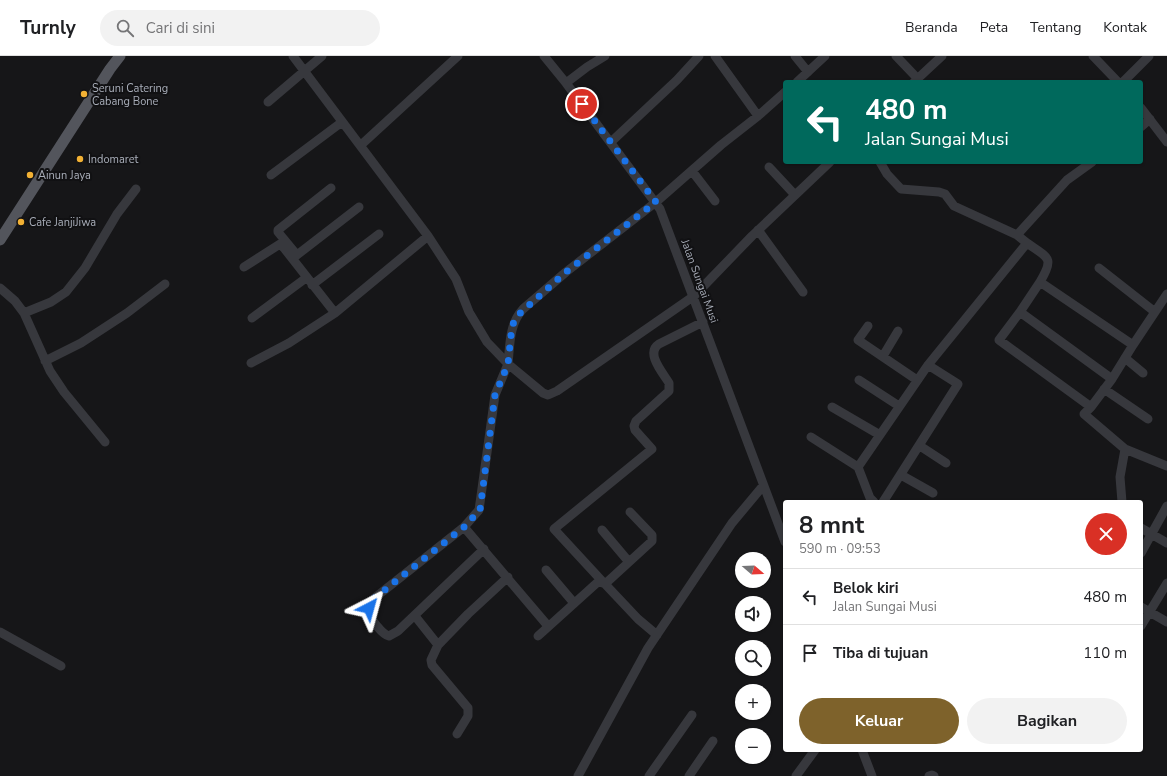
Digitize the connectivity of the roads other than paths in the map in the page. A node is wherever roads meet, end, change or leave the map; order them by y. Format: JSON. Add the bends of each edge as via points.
{"nodes":[{"id":1,"x":120,"y":56,"type":"edge"},
{"id":2,"x":293,"y":56,"type":"edge"},
{"id":3,"x":322,"y":56,"type":"edge"},
{"id":4,"x":458,"y":56,"type":"edge"},
{"id":5,"x":544,"y":56,"type":"edge"},
{"id":6,"x":605,"y":56,"type":"edge"},
{"id":7,"x":699,"y":56,"type":"edge"},
{"id":8,"x":715,"y":56,"type":"edge"},
{"id":9,"x":795,"y":56,"type":"edge"},
{"id":10,"x":825,"y":56,"type":"edge"},
{"id":11,"x":896,"y":56,"type":"edge"},
{"id":12,"x":942,"y":56,"type":"edge"},
{"id":13,"x":1093,"y":56,"type":"edge"},
{"id":14,"x":1149,"y":56,"type":"edge"},
{"id":15,"x":304,"y":71,"type":"junction"},
{"id":16,"x":808,"y":72,"type":"junction"},
{"id":17,"x":799,"y":80,"type":"edge"},
{"id":18,"x":916,"y":80,"type":"edge"},
{"id":19,"x":1116,"y":80,"type":"edge"},
{"id":20,"x":1125,"y":80,"type":"edge"},
{"id":21,"x":566,"y":83,"type":"junction"},
{"id":22,"x":783,"y":94,"type":"edge"},
{"id":23,"x":268,"y":102,"type":"dead end"},
{"id":24,"x":1143,"y":110,"type":"edge"},
{"id":25,"x":758,"y":116,"type":"junction"},
{"id":26,"x":1150,"y":119,"type":"junction"},
{"id":27,"x":342,"y":122,"type":"junction"},
{"id":28,"x":1143,"y":125,"type":"edge"},
{"id":29,"x":611,"y":142,"type":"junction"},
{"id":30,"x":1167,"y":142,"type":"edge"},
{"id":31,"x":360,"y":145,"type":"junction"},
{"id":32,"x":828,"y":164,"type":"edge"},
{"id":33,"x":881,"y":164,"type":"edge"},
{"id":34,"x":1089,"y":164,"type":"edge"},
{"id":35,"x":769,"y":167,"type":"dead end"},
{"id":36,"x":692,"y":171,"type":"junction"},
{"id":37,"x":271,"y":175,"type":"dead end"},
{"id":38,"x":331,"y":188,"type":"dead end"},
{"id":39,"x":136,"y":189,"type":"dead end"},
{"id":40,"x":795,"y":195,"type":"junction"},
{"id":41,"x":715,"y":201,"type":"dead end"},
{"id":42,"x":656,"y":202,"type":"junction"},
{"id":43,"x":359,"y":207,"type":"dead end"},
{"id":44,"x":758,"y":230,"type":"junction"},
{"id":45,"x":379,"y":234,"type":"dead end"},
{"id":46,"x":1017,"y":235,"type":"junction"},
{"id":47,"x":428,"y":236,"type":"junction"},
{"id":48,"x":0,"y":240,"type":"edge"},
{"id":49,"x":1027,"y":243,"type":"junction"},
{"id":50,"x":294,"y":256,"type":"junction"},
{"id":51,"x":244,"y":267,"type":"dead end"},
{"id":52,"x":1098,"y":268,"type":"dead end"},
{"id":53,"x":309,"y":281,"type":"junction"},
{"id":54,"x":1040,"y":282,"type":"junction"},
{"id":55,"x":165,"y":284,"type":"dead end"},
{"id":56,"x":0,"y":288,"type":"edge"},
{"id":57,"x":803,"y":292,"type":"dead end"},
{"id":58,"x":1167,"y":294,"type":"edge"},
{"id":59,"x":694,"y":296,"type":"junction"},
{"id":60,"x":1020,"y":312,"type":"junction"},
{"id":61,"x":1155,"y":312,"type":"junction"},
{"id":62,"x":24,"y":313,"type":"junction"},
{"id":63,"x":335,"y":313,"type":"junction"},
{"id":64,"x":252,"y":318,"type":"dead end"},
{"id":65,"x":703,"y":322,"type":"junction"},
{"id":66,"x":868,"y":326,"type":"dead end"},
{"id":67,"x":898,"y":331,"type":"dead end"},
{"id":68,"x":1133,"y":345,"type":"junction"},
{"id":69,"x":883,"y":356,"type":"junction"},
{"id":70,"x":1125,"y":358,"type":"junction"},
{"id":71,"x":45,"y":361,"type":"junction"},
{"id":72,"x":250,"y":363,"type":"dead end"},
{"id":73,"x":508,"y":364,"type":"junction"},
{"id":74,"x":928,"y":365,"type":"junction"},
{"id":75,"x":1143,"y":373,"type":"dead end"},
{"id":76,"x":1112,"y":379,"type":"junction"},
{"id":77,"x":860,"y":380,"type":"dead end"},
{"id":78,"x":917,"y":380,"type":"junction"},
{"id":79,"x":1104,"y":389,"type":"junction"},
{"id":80,"x":899,"y":406,"type":"junction"},
{"id":81,"x":832,"y":407,"type":"dead end"},
{"id":82,"x":1091,"y":407,"type":"junction"},
{"id":83,"x":1148,"y":419,"type":"dead end"},
{"id":84,"x":880,"y":435,"type":"junction"},
{"id":85,"x":811,"y":437,"type":"dead end"},
{"id":86,"x":106,"y":442,"type":"dead end"},
{"id":87,"x":920,"y":446,"type":"junction"},
{"id":88,"x":1125,"y":449,"type":"junction"},
{"id":89,"x":946,"y":463,"type":"dead end"},
{"id":90,"x":858,"y":466,"type":"junction"},
{"id":91,"x":1167,"y":466,"type":"edge"},
{"id":92,"x":901,"y":475,"type":"junction"},
{"id":93,"x":763,"y":486,"type":"junction"},
{"id":94,"x":933,"y":493,"type":"dead end"},
{"id":95,"x":872,"y":500,"type":"edge"},
{"id":96,"x":884,"y":500,"type":"edge"},
{"id":97,"x":1122,"y":500,"type":"edge"},
{"id":98,"x":1167,"y":506,"type":"edge"},
{"id":99,"x":630,"y":512,"type":"dead end"},
{"id":100,"x":464,"y":527,"type":"junction"},
{"id":101,"x":1143,"y":529,"type":"edge"},
{"id":102,"x":602,"y":530,"type":"dead end"},
{"id":103,"x":1152,"y":534,"type":"junction"},
{"id":104,"x":783,"y":537,"type":"edge"},
{"id":105,"x":1167,"y":543,"type":"edge"},
{"id":106,"x":484,"y":549,"type":"junction"},
{"id":107,"x":1143,"y":550,"type":"edge"},
{"id":108,"x":630,"y":562,"type":"junction"},
{"id":109,"x":546,"y":570,"type":"dead end"},
{"id":110,"x":508,"y":577,"type":"junction"},
{"id":111,"x":604,"y":583,"type":"junction"},
{"id":112,"x":1167,"y":583,"type":"edge"},
{"id":113,"x":574,"y":603,"type":"junction"},
{"id":114,"x":1143,"y":608,"type":"edge"},
{"id":115,"x":1150,"y":612,"type":"junction"},
{"id":116,"x":415,"y":616,"type":"junction"},
{"id":117,"x":1167,"y":622,"type":"edge"},
{"id":118,"x":1143,"y":623,"type":"edge"},
{"id":119,"x":548,"y":626,"type":"junction"},
{"id":120,"x":0,"y":632,"type":"edge"},
{"id":121,"x":658,"y":635,"type":"junction"},
{"id":122,"x":538,"y":636,"type":"dead end"},
{"id":123,"x":438,"y":646,"type":"junction"},
{"id":124,"x":61,"y":666,"type":"dead end"},
{"id":125,"x":692,"y":715,"type":"dead end"},
{"id":126,"x":457,"y":734,"type":"dead end"},
{"id":127,"x":713,"y":741,"type":"dead end"},
{"id":128,"x":814,"y":752,"type":"edge"},
{"id":129,"x":863,"y":752,"type":"edge"},
{"id":130,"x":578,"y":776,"type":"edge"},
{"id":131,"x":649,"y":776,"type":"edge"},
{"id":132,"x":690,"y":776,"type":"edge"},
{"id":133,"x":796,"y":776,"type":"edge"},
{"id":134,"x":872,"y":776,"type":"edge"},
{"id":135,"x":929,"y":776,"type":"edge"},
{"id":136,"x":934,"y":776,"type":"edge"}],
"edges":[{"from":1,"to":48,"type":"main road"},
{"from":2,"to":15,"type":"street"},
{"from":3,"to":15,"type":"street"},
{"from":4,"to":31,"type":"street"},
{"from":5,"to":21,"type":"street","name":"Jalan Sungai Musi"},
{"from":6,"to":21,"type":"street","via":[[587,66]]},
{"from":7,"to":29,"type":"street"},
{"from":8,"to":25,"type":"street"},
{"from":9,"to":16,"type":"street"},
{"from":10,"to":16,"type":"street"},
{"from":11,"to":18,"type":"street"},
{"from":12,"to":18,"type":"street"},
{"from":13,"to":19,"type":"street"},
{"from":14,"to":20,"type":"street"},
{"from":15,"to":23,"type":"street"},
{"from":15,"to":27,"type":"street"},
{"from":16,"to":17,"type":"street"},
{"from":21,"to":29,"type":"street","name":"Jalan Sungai Musi"},
{"from":22,"to":25,"type":"street"},
{"from":24,"to":26,"type":"street"},
{"from":25,"to":36,"type":"street"},
{"from":26,"to":28,"type":"street"},
{"from":26,"to":30,"type":"street"},
{"from":27,"to":31,"type":"street"},
{"from":27,"to":37,"type":"street"},
{"from":29,"to":42,"type":"street","name":"Jalan Sungai Musi"},
{"from":31,"to":47,"type":"street"},
{"from":32,"to":40,"type":"street"},
{"from":33,"to":46,"type":"street","via":[[901,189],[945,194],[954,206]]},
{"from":34,"to":46,"type":"street","via":[[1066,180]]},
{"from":35,"to":40,"type":"street"},
{"from":36,"to":41,"type":"street"},
{"from":36,"to":42,"type":"street"},
{"from":38,"to":50,"type":"street","via":[[278,230]]},
{"from":39,"to":62,"type":"street","via":[[117,214],[85,268],[66,292],[51,302]]},
{"from":40,"to":44,"type":"street"},
{"from":42,"to":59,"type":"street","name":"Jalan Sungai Musi"},
{"from":42,"to":73,"type":"street","via":[[566,272],[517,316],[512,326]]},
{"from":43,"to":50,"type":"street"},
{"from":44,"to":57,"type":"street"},
{"from":44,"to":59,"type":"street"},
{"from":45,"to":53,"type":"street"},
{"from":46,"to":49,"type":"street"},
{"from":47,"to":63,"type":"street"},
{"from":47,"to":73,"type":"street","via":[[456,279],[469,312],[486,342]]},
{"from":49,"to":54,"type":"street","via":[[1046,256],[1049,262]]},
{"from":49,"to":74,"type":"street"},
{"from":50,"to":51,"type":"street","via":[[278,244]]},
{"from":50,"to":53,"type":"street"},
{"from":52,"to":61,"type":"street"},
{"from":53,"to":63,"type":"street"},
{"from":53,"to":64,"type":"street"},
{"from":54,"to":60,"type":"street"},
{"from":54,"to":68,"type":"street"},
{"from":55,"to":71,"type":"street","via":[[81,343]]},
{"from":56,"to":62,"type":"street"},
{"from":58,"to":61,"type":"street"},
{"from":59,"to":65,"type":"street","name":"Jalan Sungai Musi"},
{"from":59,"to":73,"type":"street","via":[[552,394],[548,395],[539,390]]},
{"from":60,"to":76,"type":"street"},
{"from":60,"to":82,"type":"street","via":[[999,340]]},
{"from":61,"to":68,"type":"street"},
{"from":62,"to":71,"type":"street"},
{"from":63,"to":72,"type":"street","via":[[289,343]]},
{"from":65,"to":93,"type":"street","name":"Jalan Sungai Musi"},
{"from":65,"to":111,"type":"street","via":[[659,344],[653,351],[653,356],[670,383],[670,388],[634,426],[652,449],[554,529]]},
{"from":66,"to":69,"type":"street","via":[[858,340]]},
{"from":67,"to":69,"type":"street"},
{"from":68,"to":70,"type":"street"},
{"from":69,"to":78,"type":"street"},
{"from":70,"to":75,"type":"street"},
{"from":70,"to":76,"type":"street"},
{"from":71,"to":86,"type":"street","via":[[64,392]]},
{"from":73,"to":100,"type":"street","via":[[495,395],[480,510]]},
{"from":74,"to":78,"type":"street"},
{"from":74,"to":87,"type":"street","via":[[958,384]]},
{"from":76,"to":79,"type":"street"},
{"from":77,"to":80,"type":"street"},
{"from":78,"to":80,"type":"street"},
{"from":79,"to":82,"type":"street"},
{"from":79,"to":83,"type":"street"},
{"from":80,"to":84,"type":"street"},
{"from":81,"to":84,"type":"street"},
{"from":82,"to":88,"type":"street","via":[[1084,414]]},
{"from":84,"to":90,"type":"street"},
{"from":85,"to":90,"type":"street"},
{"from":87,"to":89,"type":"street"},
{"from":87,"to":92,"type":"street"},
{"from":88,"to":91,"type":"street"},
{"from":88,"to":97,"type":"street","via":[[1120,477]]},
{"from":90,"to":95,"type":"street"},
{"from":92,"to":94,"type":"street"},
{"from":92,"to":96,"type":"street"},
{"from":93,"to":104,"type":"street","name":"Jalan Sungai Musi"},
{"from":93,"to":121,"type":"street","via":[[732,523]]},
{"from":98,"to":103,"type":"street"},
{"from":99,"to":108,"type":"street","via":[[653,538],[652,542]]},
{"from":100,"to":106,"type":"street"},
{"from":100,"to":116,"type":"street","via":[[380,593],[372,600],[369,608],[370,617],[386,636],[392,635]]},
{"from":101,"to":103,"type":"street"},
{"from":102,"to":108,"type":"street"},
{"from":103,"to":105,"type":"street"},
{"from":103,"to":107,"type":"street"},
{"from":106,"to":110,"type":"street"},
{"from":106,"to":116,"type":"street"},
{"from":108,"to":111,"type":"street"},
{"from":109,"to":113,"type":"street"},
{"from":110,"to":119,"type":"street"},
{"from":110,"to":123,"type":"street"},
{"from":111,"to":113,"type":"street","via":[[597,581]]},
{"from":111,"to":121,"type":"street"},
{"from":112,"to":115,"type":"street"},
{"from":113,"to":119,"type":"street"},
{"from":114,"to":115,"type":"street"},
{"from":115,"to":117,"type":"street"},
{"from":115,"to":118,"type":"street"},
{"from":116,"to":123,"type":"street"},
{"from":119,"to":122,"type":"street"},
{"from":120,"to":124,"type":"street"},
{"from":121,"to":130,"type":"street","via":[[648,648]]},
{"from":123,"to":126,"type":"street","via":[[431,660],[432,665],[468,708],[468,716]]},
{"from":125,"to":131,"type":"street"},
{"from":127,"to":132,"type":"street"},
{"from":128,"to":133,"type":"street"},
{"from":129,"to":134,"type":"street"},
{"from":135,"to":136,"type":"street"}]}
